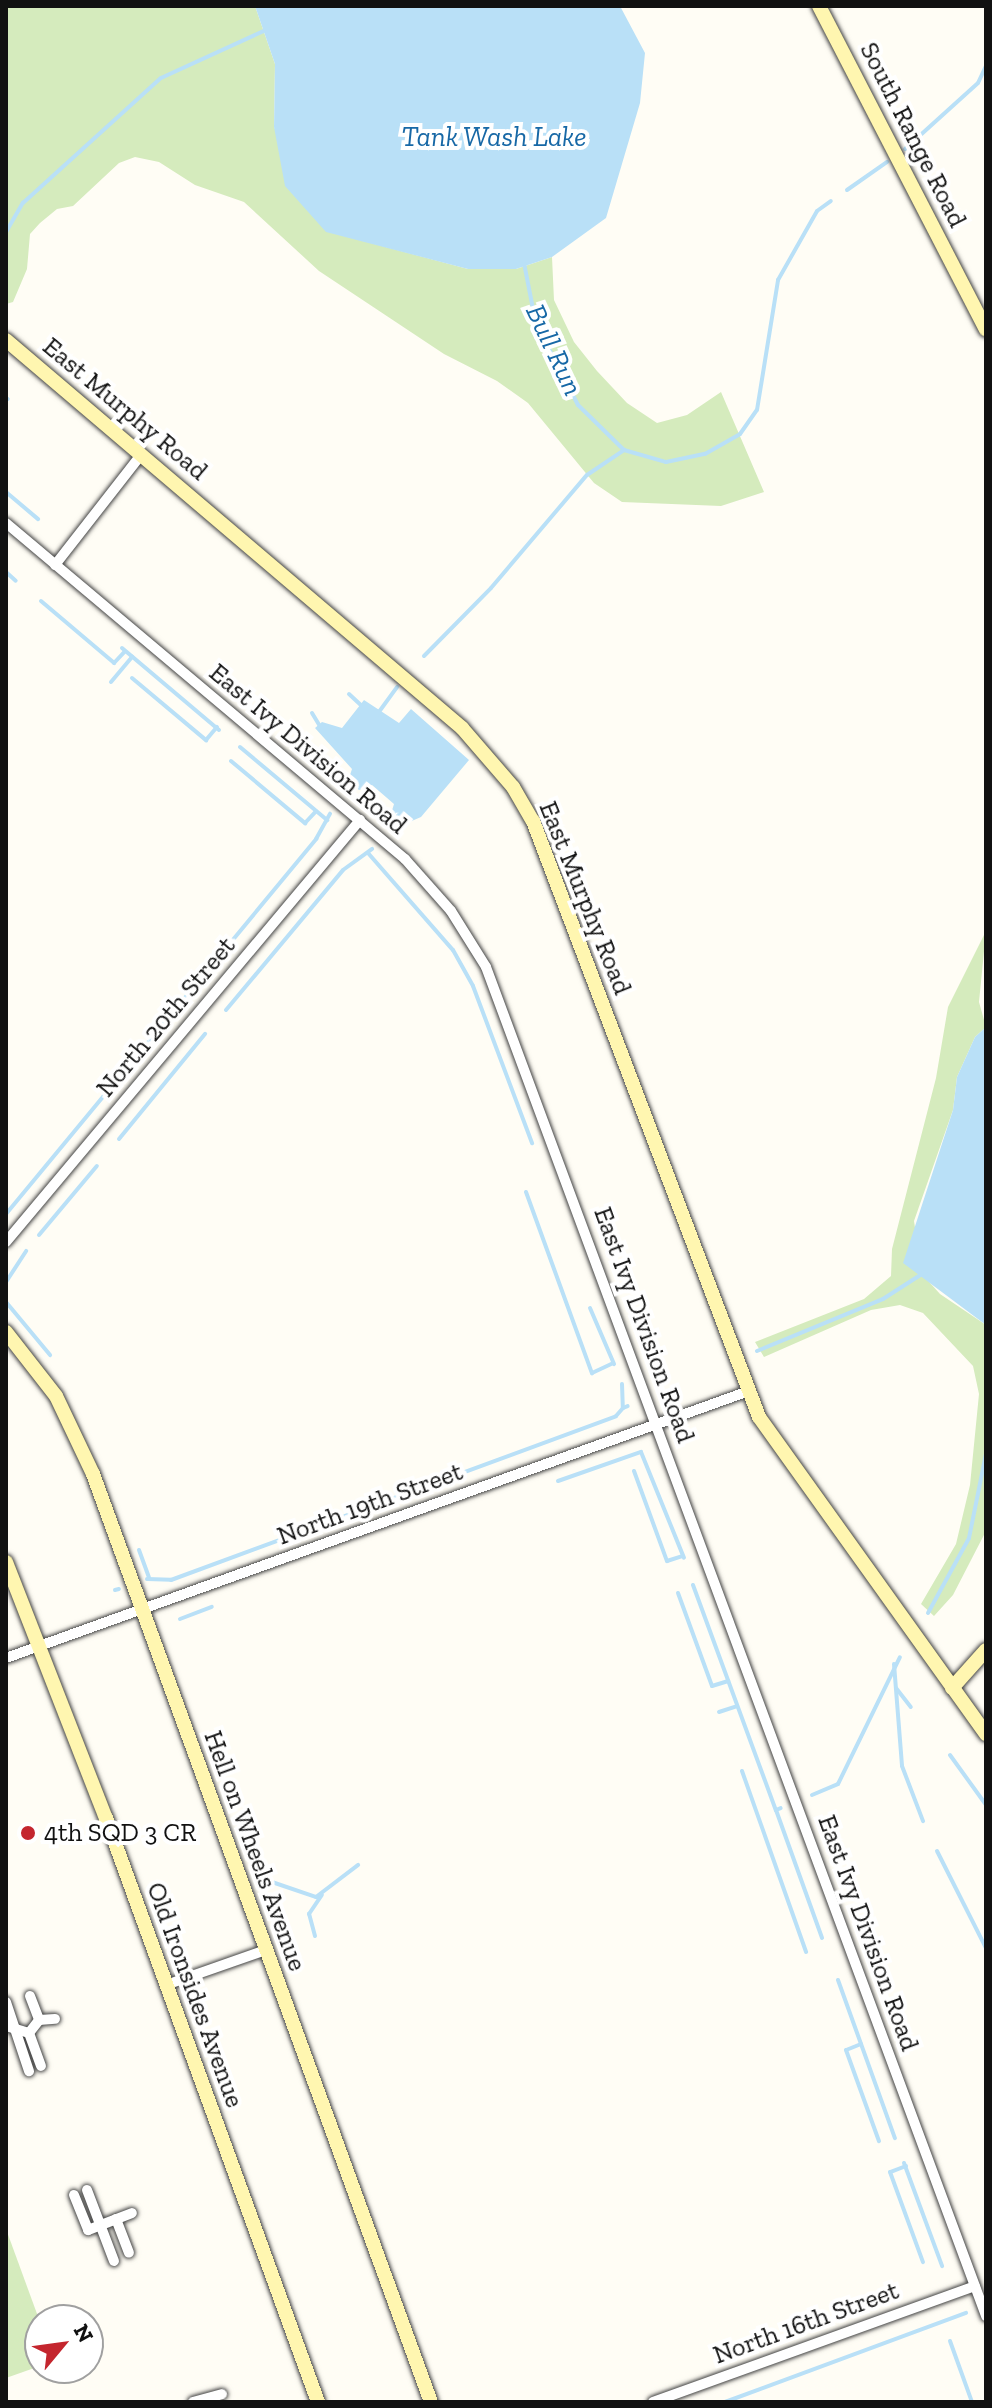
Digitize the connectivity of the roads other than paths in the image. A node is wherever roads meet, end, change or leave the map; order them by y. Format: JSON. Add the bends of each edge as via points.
{"nodes":[{"id":1,"x":819,"y":6,"type":"edge"},
{"id":2,"x":986,"y":329,"type":"edge"},
{"id":3,"x":6,"y":340,"type":"edge"},
{"id":4,"x":141,"y":455,"type":"junction"},
{"id":5,"x":6,"y":523,"type":"edge"},
{"id":6,"x":55,"y":565,"type":"junction"},
{"id":7,"x":360,"y":820,"type":"junction"},
{"id":8,"x":6,"y":1242,"type":"edge"},
{"id":9,"x":6,"y":1332,"type":"edge"},
{"id":10,"x":749,"y":1391,"type":"junction"},
{"id":11,"x":657,"y":1424,"type":"junction"},
{"id":12,"x":6,"y":1562,"type":"edge"},
{"id":13,"x":141,"y":1610,"type":"junction"},
{"id":14,"x":41,"y":1645,"type":"junction"},
{"id":15,"x":986,"y":1650,"type":"edge"},
{"id":16,"x":6,"y":1658,"type":"edge"},
{"id":17,"x":952,"y":1688,"type":"junction"},
{"id":18,"x":986,"y":1734,"type":"edge"},
{"id":19,"x":266,"y":1950,"type":"junction"},
{"id":20,"x":166,"y":1985,"type":"junction"},
{"id":21,"x":30,"y":1996,"type":"dead end"},
{"id":22,"x":6,"y":2002,"type":"edge"},
{"id":23,"x":55,"y":2019,"type":"dead end"},
{"id":24,"x":39,"y":2020,"type":"junction"},
{"id":25,"x":11,"y":2028,"type":"edge"},
{"id":26,"x":29,"y":2033,"type":"junction"},
{"id":27,"x":41,"y":2066,"type":"dead end"},
{"id":28,"x":29,"y":2071,"type":"dead end"},
{"id":29,"x":87,"y":2190,"type":"dead end"},
{"id":30,"x":74,"y":2195,"type":"dead end"},
{"id":31,"x":132,"y":2213,"type":"dead end"},
{"id":32,"x":116,"y":2219,"type":"junction"},
{"id":33,"x":100,"y":2225,"type":"junction"},
{"id":34,"x":129,"y":2253,"type":"dead end"},
{"id":35,"x":114,"y":2261,"type":"dead end"},
{"id":36,"x":975,"y":2286,"type":"junction"},
{"id":37,"x":986,"y":2316,"type":"edge"},
{"id":38,"x":222,"y":2394,"type":"dead end"},
{"id":39,"x":193,"y":2402,"type":"edge"},
{"id":40,"x":318,"y":2402,"type":"edge"},
{"id":41,"x":431,"y":2402,"type":"edge"},
{"id":42,"x":653,"y":2402,"type":"edge"}],
"edges":[{"from":1,"to":2,"type":"street","name":"South Range Road"},
{"from":3,"to":4,"type":"street","name":"East Murphy Road"},
{"from":4,"to":6,"type":"street"},
{"from":4,"to":10,"type":"street","name":"East Murphy Road","via":[[462,728],[513,787],[533,821]]},
{"from":5,"to":6,"type":"street","name":"East Ivy Division Road"},
{"from":6,"to":7,"type":"street","name":"East Ivy Division Road"},
{"from":7,"to":8,"type":"street","name":"North 20th Street"},
{"from":7,"to":11,"type":"street","name":"East Ivy Division Road","via":[[428,883],[486,967]]},
{"from":9,"to":13,"type":"street","name":"Hell on Wheels Avenue","via":[[68,1419]]},
{"from":10,"to":11,"type":"street","name":"North 19th Street"},
{"from":10,"to":17,"type":"street","name":"East Murphy Road","via":[[770,1435]]},
{"from":11,"to":13,"type":"street","name":"North 19th Street"},
{"from":11,"to":36,"type":"street","name":"East Ivy Division Road"},
{"from":12,"to":14,"type":"street","name":"Old Ironsides Avenue"},
{"from":13,"to":14,"type":"street","name":"North 19th Street"},
{"from":13,"to":19,"type":"street","name":"Hell on Wheels Avenue"},
{"from":14,"to":16,"type":"street","name":"North 19th Street"},
{"from":14,"to":20,"type":"street","name":"Old Ironsides Avenue"},
{"from":15,"to":17,"type":"street"},
{"from":17,"to":18,"type":"street","name":"East Murphy Road"},
{"from":19,"to":20,"type":"street"},
{"from":19,"to":41,"type":"street","name":"Hell on Wheels Avenue"},
{"from":20,"to":40,"type":"street","name":"Old Ironsides Avenue"},
{"from":21,"to":24,"type":"street"},
{"from":22,"to":25,"type":"street"},
{"from":23,"to":24,"type":"street"},
{"from":24,"to":26,"type":"street"},
{"from":25,"to":26,"type":"street"},
{"from":25,"to":28,"type":"street"},
{"from":26,"to":27,"type":"street"},
{"from":29,"to":33,"type":"street"},
{"from":30,"to":33,"type":"street","via":[[88,2230]]},
{"from":31,"to":32,"type":"street"},
{"from":32,"to":33,"type":"street"},
{"from":32,"to":34,"type":"street"},
{"from":33,"to":35,"type":"street"},
{"from":36,"to":37,"type":"street","name":"East Ivy Division Road"},
{"from":36,"to":42,"type":"street","name":"North 16th Street"},
{"from":38,"to":39,"type":"street"}]}
